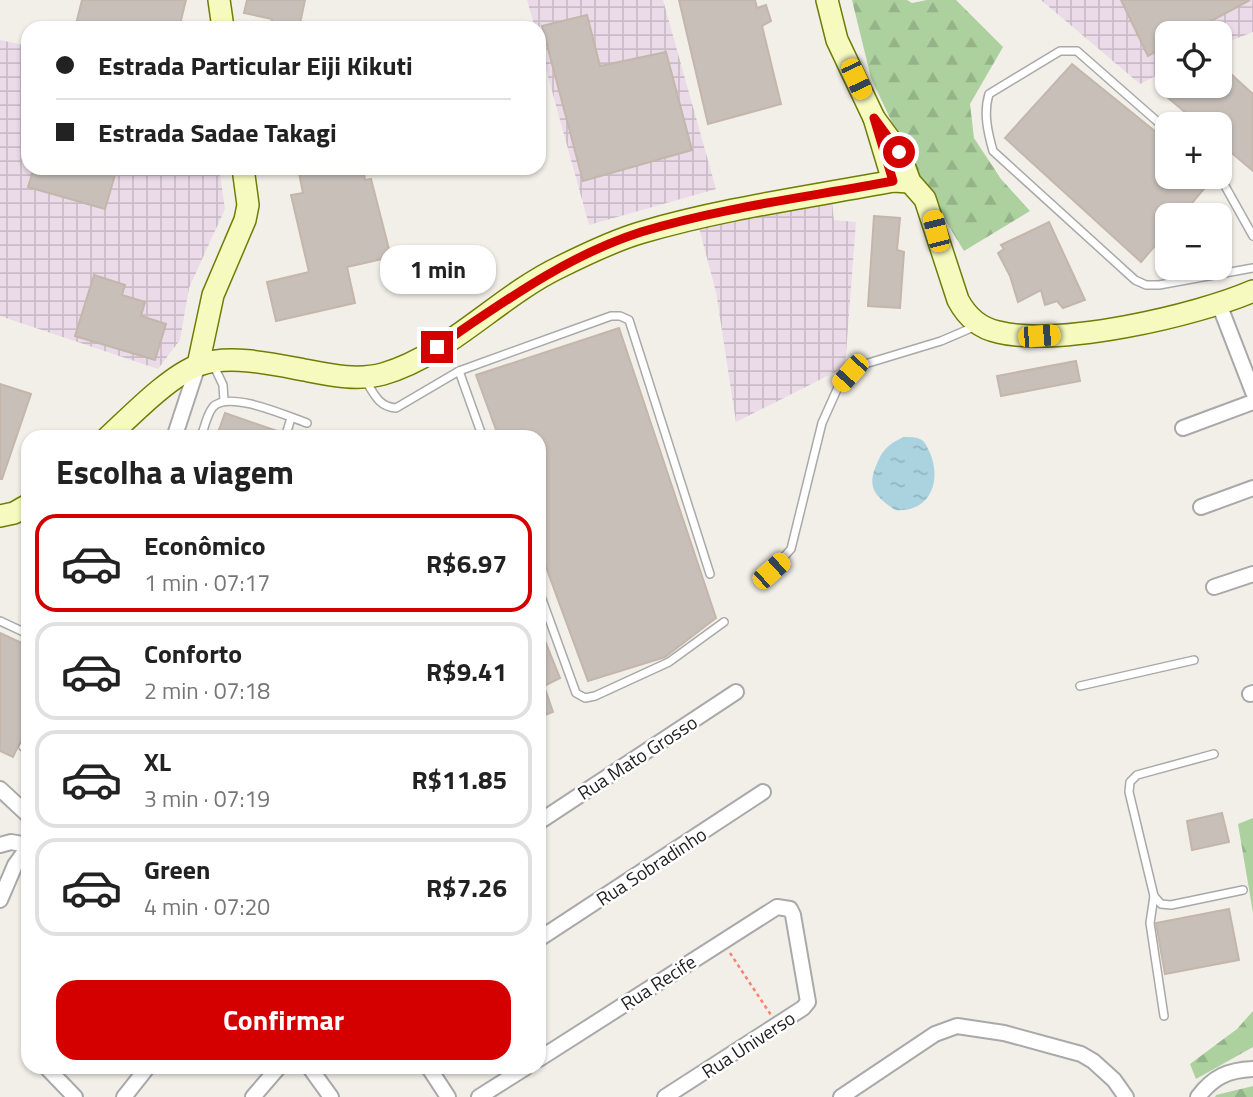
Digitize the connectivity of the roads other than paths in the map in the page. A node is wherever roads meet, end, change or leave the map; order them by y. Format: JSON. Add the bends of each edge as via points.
{"nodes":[{"id":1,"x":219,"y":0,"type":"edge"},
{"id":2,"x":827,"y":0,"type":"edge"},
{"id":3,"x":222,"y":21,"type":"edge"},
{"id":4,"x":1155,"y":119,"type":"edge"},
{"id":5,"x":244,"y":175,"type":"edge"},
{"id":6,"x":902,"y":182,"type":"junction"},
{"id":7,"x":1227,"y":189,"type":"edge"},
{"id":8,"x":1253,"y":236,"type":"edge"},
{"id":9,"x":1253,"y":268,"type":"edge"},
{"id":10,"x":1253,"y":291,"type":"edge"},
{"id":11,"x":1219,"y":304,"type":"junction"},
{"id":12,"x":979,"y":325,"type":"junction"},
{"id":13,"x":206,"y":364,"type":"junction"},
{"id":14,"x":459,"y":371,"type":"junction"},
{"id":15,"x":364,"y":377,"type":"junction"},
{"id":16,"x":1253,"y":392,"type":"edge"},
{"id":17,"x":224,"y":400,"type":"junction"},
{"id":18,"x":1253,"y":402,"type":"edge"},
{"id":19,"x":291,"y":418,"type":"junction"},
{"id":20,"x":307,"y":423,"type":"dead end"},
{"id":21,"x":1183,"y":428,"type":"dead end"},
{"id":22,"x":119,"y":430,"type":"edge"},
{"id":23,"x":177,"y":430,"type":"edge"},
{"id":24,"x":204,"y":430,"type":"edge"},
{"id":25,"x":287,"y":430,"type":"edge"},
{"id":26,"x":481,"y":430,"type":"edge"},
{"id":27,"x":1253,"y":488,"type":"edge"},
{"id":28,"x":1201,"y":507,"type":"dead end"},
{"id":29,"x":21,"y":509,"type":"edge"},
{"id":30,"x":0,"y":516,"type":"edge"},
{"id":31,"x":771,"y":571,"type":"dead end"},
{"id":32,"x":710,"y":574,"type":"dead end"},
{"id":33,"x":1253,"y":574,"type":"edge"},
{"id":34,"x":1214,"y":587,"type":"dead end"},
{"id":35,"x":546,"y":610,"type":"edge"},
{"id":36,"x":0,"y":621,"type":"edge"},
{"id":37,"x":724,"y":622,"type":"dead end"},
{"id":38,"x":21,"y":631,"type":"edge"},
{"id":39,"x":1194,"y":660,"type":"dead end"},
{"id":40,"x":1080,"y":686,"type":"dead end"},
{"id":41,"x":736,"y":692,"type":"dead end"},
{"id":42,"x":1214,"y":754,"type":"dead end"},
{"id":43,"x":0,"y":789,"type":"edge"},
{"id":44,"x":764,"y":792,"type":"dead end"},
{"id":45,"x":21,"y":808,"type":"edge"},
{"id":46,"x":546,"y":817,"type":"edge"},
{"id":47,"x":21,"y":844,"type":"edge"},
{"id":48,"x":0,"y":845,"type":"edge"},
{"id":49,"x":21,"y":856,"type":"edge"},
{"id":50,"x":1243,"y":890,"type":"dead end"},
{"id":51,"x":1154,"y":896,"type":"junction"},
{"id":52,"x":0,"y":900,"type":"edge"},
{"id":53,"x":777,"y":907,"type":"joint"},
{"id":54,"x":546,"y":934,"type":"edge"},
{"id":55,"x":1164,"y":1016,"type":"dead end"},
{"id":56,"x":546,"y":1054,"type":"edge"},
{"id":57,"x":1253,"y":1069,"type":"edge"},
{"id":58,"x":53,"y":1074,"type":"edge"},
{"id":59,"x":142,"y":1074,"type":"edge"},
{"id":60,"x":273,"y":1074,"type":"edge"},
{"id":61,"x":314,"y":1074,"type":"edge"},
{"id":62,"x":433,"y":1074,"type":"edge"},
{"id":63,"x":516,"y":1074,"type":"edge"},
{"id":64,"x":75,"y":1097,"type":"edge"},
{"id":65,"x":124,"y":1097,"type":"edge"},
{"id":66,"x":253,"y":1097,"type":"edge"},
{"id":67,"x":331,"y":1097,"type":"edge"},
{"id":68,"x":448,"y":1097,"type":"edge"},
{"id":69,"x":480,"y":1097,"type":"edge"},
{"id":70,"x":665,"y":1097,"type":"edge"},
{"id":71,"x":841,"y":1097,"type":"edge"},
{"id":72,"x":1126,"y":1097,"type":"edge"},
{"id":73,"x":1198,"y":1097,"type":"edge"}],
"edges":[{"from":1,"to":3,"type":"street"},
{"from":2,"to":6,"type":"street","via":[[838,40]]},
{"from":4,"to":9,"type":"lane","via":[[1077,51],[1060,51],[989,94],[986,104],[993,151],[1135,280],[1159,285]]},
{"from":5,"to":13,"type":"street","via":[[245,220],[213,295]]},
{"from":6,"to":12,"type":"street","via":[[920,191],[958,300]]},
{"from":6,"to":15,"type":"street","via":[[751,206],[641,232],[556,268],[405,365]]},
{"from":7,"to":8,"type":"lane"},
{"from":10,"to":11,"type":"street"},
{"from":11,"to":12,"type":"street","via":[[1080,332],[1015,335]]},
{"from":11,"to":16,"type":"street"},
{"from":12,"to":31,"type":"lane","via":[[865,364],[839,385],[822,423],[791,548]]},
{"from":13,"to":15,"type":"street","via":[[248,361]]},
{"from":13,"to":17,"type":"lane","via":[[223,385]]},
{"from":13,"to":22,"type":"street","via":[[152,397]]},
{"from":13,"to":23,"type":"street"},
{"from":14,"to":15,"type":"lane","via":[[396,408],[381,404]]},
{"from":14,"to":26,"type":"lane"},
{"from":14,"to":32,"type":"lane","via":[[611,316],[629,320]]},
{"from":17,"to":19,"type":"lane"},
{"from":17,"to":24,"type":"lane","via":[[213,407]]},
{"from":18,"to":21,"type":"street"},
{"from":19,"to":20,"type":"lane"},
{"from":19,"to":25,"type":"lane"},
{"from":27,"to":28,"type":"street"},
{"from":29,"to":30,"type":"street"},
{"from":33,"to":34,"type":"street"},
{"from":35,"to":37,"type":"lane","via":[[576,692],[585,698],[669,662]]},
{"from":36,"to":38,"type":"lane"},
{"from":39,"to":40,"type":"lane"},
{"from":41,"to":46,"type":"street","name":"Rua Mato Grosso"},
{"from":42,"to":51,"type":"lane","via":[[1138,775],[1130,782]]},
{"from":43,"to":45,"type":"street"},
{"from":44,"to":54,"type":"street","name":"Rua Sobradinho"},
{"from":47,"to":48,"type":"street"},
{"from":49,"to":52,"type":"street"},
{"from":50,"to":51,"type":"lane","via":[[1171,905],[1161,904]]},
{"from":51,"to":55,"type":"lane","via":[[1150,923]]},
{"from":53,"to":56,"type":"street","name":"Rua Recife"},
{"from":53,"to":70,"type":"street","name":"Rua Universo","via":[[790,909],[793,915],[808,1002]]},
{"from":57,"to":73,"type":"street","via":[[1226,1072]]},
{"from":58,"to":64,"type":"street"},
{"from":59,"to":65,"type":"street"},
{"from":60,"to":66,"type":"street"},
{"from":61,"to":67,"type":"street"},
{"from":62,"to":68,"type":"street"},
{"from":63,"to":69,"type":"street"},
{"from":71,"to":72,"type":"street","via":[[935,1034],[957,1026],[1014,1035],[1081,1054],[1100,1067]]}]}
